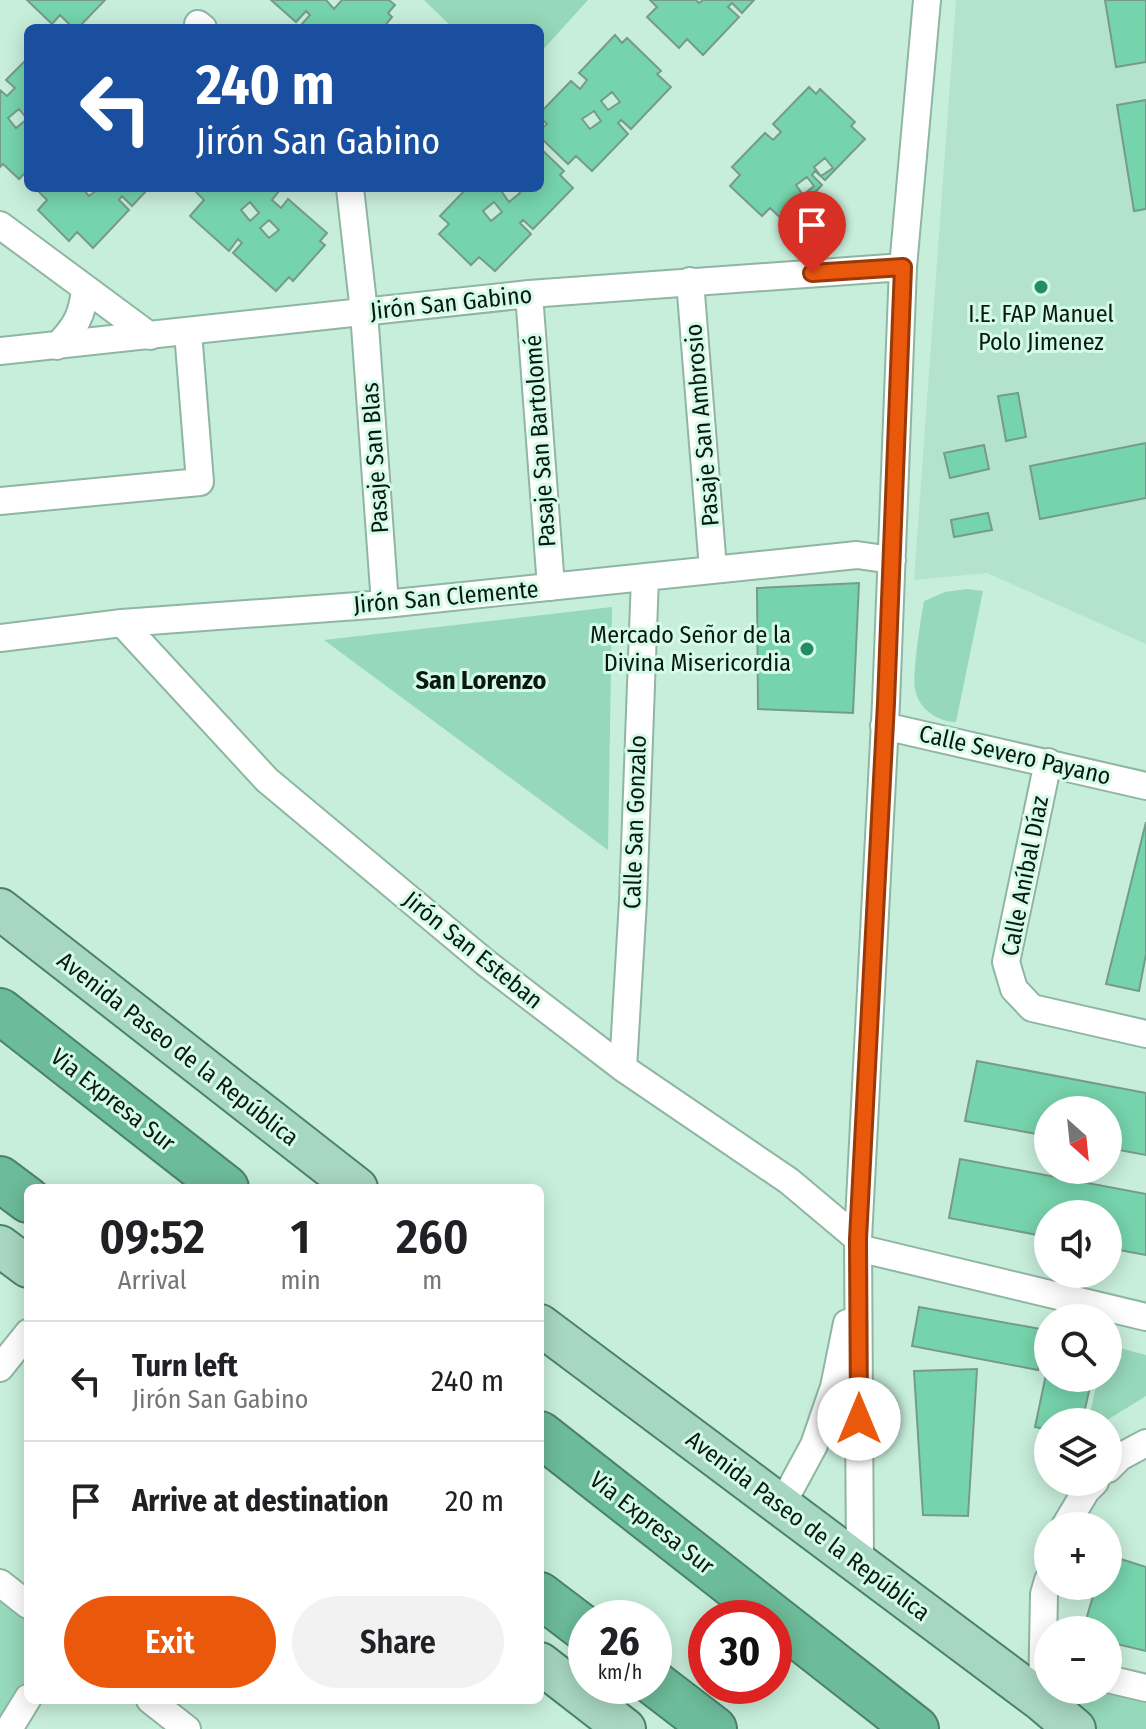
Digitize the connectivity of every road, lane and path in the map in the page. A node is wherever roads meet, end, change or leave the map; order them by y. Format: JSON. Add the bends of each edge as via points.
{"nodes":[{"id":1,"x":927,"y":0,"type":"edge"},
{"id":2,"x":350,"y":192,"type":"edge"},
{"id":3,"x":0,"y":225,"type":"edge"},
{"id":4,"x":903,"y":267,"type":"junction"},
{"id":5,"x":690,"y":281,"type":"junction"},
{"id":6,"x":85,"y":288,"type":"junction"},
{"id":7,"x":529,"y":294,"type":"junction"},
{"id":8,"x":364,"y":312,"type":"junction"},
{"id":9,"x":188,"y":332,"type":"junction"},
{"id":10,"x":150,"y":336,"type":"junction"},
{"id":11,"x":57,"y":346,"type":"junction"},
{"id":12,"x":0,"y":351,"type":"edge"},
{"id":13,"x":0,"y":501,"type":"edge"},
{"id":14,"x":892,"y":560,"type":"junction"},
{"id":15,"x":713,"y":569,"type":"junction"},
{"id":16,"x":645,"y":577,"type":"junction"},
{"id":17,"x":551,"y":587,"type":"junction"},
{"id":18,"x":385,"y":604,"type":"junction"},
{"id":19,"x":122,"y":623,"type":"junction"},
{"id":20,"x":0,"y":638,"type":"edge"},
{"id":21,"x":884,"y":726,"type":"junction"},
{"id":22,"x":1048,"y":762,"type":"junction"},
{"id":23,"x":1146,"y":786,"type":"edge"},
{"id":24,"x":3,"y":908,"type":"edge"},
{"id":25,"x":0,"y":1011,"type":"edge"},
{"id":26,"x":1146,"y":1034,"type":"edge"},
{"id":27,"x":623,"y":1068,"type":"junction"},
{"id":28,"x":0,"y":1179,"type":"edge"},
{"id":29,"x":221,"y":1184,"type":"edge"},
{"id":30,"x":352,"y":1184,"type":"edge"},
{"id":31,"x":24,"y":1197,"type":"edge"},
{"id":32,"x":0,"y":1246,"type":"edge"},
{"id":33,"x":858,"y":1253,"type":"junction"},
{"id":34,"x":24,"y":1264,"type":"edge"},
{"id":35,"x":1146,"y":1317,"type":"edge"},
{"id":36,"x":544,"y":1328,"type":"edge"},
{"id":37,"x":24,"y":1338,"type":"edge"},
{"id":38,"x":0,"y":1368,"type":"edge"},
{"id":39,"x":544,"y":1437,"type":"edge"},
{"id":40,"x":1146,"y":1443,"type":"edge"},
{"id":41,"x":1122,"y":1456,"type":"edge"},
{"id":42,"x":781,"y":1506,"type":"junction"},
{"id":43,"x":860,"y":1565,"type":"junction"},
{"id":44,"x":0,"y":1583,"type":"edge"},
{"id":45,"x":544,"y":1598,"type":"edge"},
{"id":46,"x":24,"y":1602,"type":"edge"},
{"id":47,"x":568,"y":1616,"type":"edge"},
{"id":48,"x":544,"y":1666,"type":"edge"},
{"id":49,"x":1034,"y":1672,"type":"edge"},
{"id":50,"x":1122,"y":1682,"type":"edge"},
{"id":51,"x":1146,"y":1688,"type":"edge"},
{"id":52,"x":672,"y":1697,"type":"edge"},
{"id":53,"x":24,"y":1704,"type":"edge"},
{"id":54,"x":155,"y":1704,"type":"edge"},
{"id":55,"x":1060,"y":1704,"type":"edge"},
{"id":56,"x":9,"y":1729,"type":"edge"},
{"id":57,"x":187,"y":1729,"type":"edge"},
{"id":58,"x":625,"y":1729,"type":"edge"},
{"id":59,"x":714,"y":1729,"type":"edge"},
{"id":60,"x":916,"y":1729,"type":"edge"},
{"id":61,"x":1075,"y":1729,"type":"edge"}],
"edges":[{"from":1,"to":4,"type":"street"},
{"from":2,"to":8,"type":"street","name":"Pasaje San Blas"},
{"from":3,"to":6,"type":"street"},
{"from":4,"to":5,"type":"street","name":"Jirón San Gabino"},
{"from":4,"to":14,"type":"street"},
{"from":5,"to":7,"type":"street","name":"Jirón San Gabino"},
{"from":5,"to":15,"type":"street","name":"Pasaje San Ambrosio"},
{"from":6,"to":10,"type":"street"},
{"from":6,"to":11,"type":"street","via":[[74,330]]},
{"from":7,"to":8,"type":"street","name":"Jirón San Gabino"},
{"from":7,"to":17,"type":"street","name":"Pasaje San Bartolomé"},
{"from":8,"to":9,"type":"street","name":"Jirón San Gabino"},
{"from":8,"to":18,"type":"street","name":"Pasaje San Blas"},
{"from":9,"to":10,"type":"street","name":"Jirón San Gabino"},
{"from":9,"to":13,"type":"street","via":[[200,482]]},
{"from":10,"to":11,"type":"street","name":"Jirón San Gabino"},
{"from":11,"to":12,"type":"street","name":"Jirón San Gabino"},
{"from":14,"to":15,"type":"street","name":"Jirón San Clemente","via":[[857,555]]},
{"from":14,"to":21,"type":"street"},
{"from":15,"to":16,"type":"street","name":"Jirón San Clemente"},
{"from":16,"to":17,"type":"street","name":"Jirón San Clemente"},
{"from":16,"to":27,"type":"street","name":"Calle San Gonzalo"},
{"from":17,"to":18,"type":"street","name":"Jirón San Clemente"},
{"from":18,"to":19,"type":"street","name":"Jirón San Clemente"},
{"from":19,"to":20,"type":"street","name":"Jirón San Clemente"},
{"from":19,"to":27,"type":"street","name":"Jirón San Esteban","via":[[267,780],[486,963]]},
{"from":21,"to":22,"type":"street","name":"Calle Severo Payano"},
{"from":21,"to":33,"type":"street"},
{"from":22,"to":23,"type":"street","name":"Calle Severo Payano"},
{"from":22,"to":26,"type":"street","name":"Calle Aníbal Díaz","via":[[1006,962],[1014,989],[1032,1008]]},
{"from":24,"to":30,"type":"main road","name":"Avenida Paseo de la República"},
{"from":25,"to":29,"type":"highway","name":"Via Expresa Sur"},
{"from":27,"to":33,"type":"street","name":"Jirón San Esteban","via":[[789,1181]]},
{"from":28,"to":31,"type":"highway"},
{"from":32,"to":34,"type":"main road"},
{"from":33,"to":35,"type":"street","name":"Jirón San Esteban"},
{"from":33,"to":42,"type":"street","via":[[834,1387],[814,1445]]},
{"from":33,"to":43,"type":"street"},
{"from":36,"to":42,"type":"main road","name":"Avenida Paseo de la República"},
{"from":37,"to":38,"type":"street"},
{"from":39,"to":60,"type":"highway","name":"Via Expresa Sur"},
{"from":40,"to":41,"type":"street"},
{"from":42,"to":43,"type":"main road","name":"Avenida Paseo de la República"},
{"from":43,"to":49,"type":"main road","name":"Avenida Paseo de la República","via":[[975,1651]]},
{"from":44,"to":46,"type":"street"},
{"from":45,"to":47,"type":"highway"},
{"from":48,"to":58,"type":"main road"},
{"from":50,"to":51,"type":"street"},
{"from":52,"to":59,"type":"highway"},
{"from":53,"to":56,"type":"street"},
{"from":54,"to":57,"type":"street"},
{"from":55,"to":61,"type":"main road","name":"Avenida Paseo de la República"}]}
